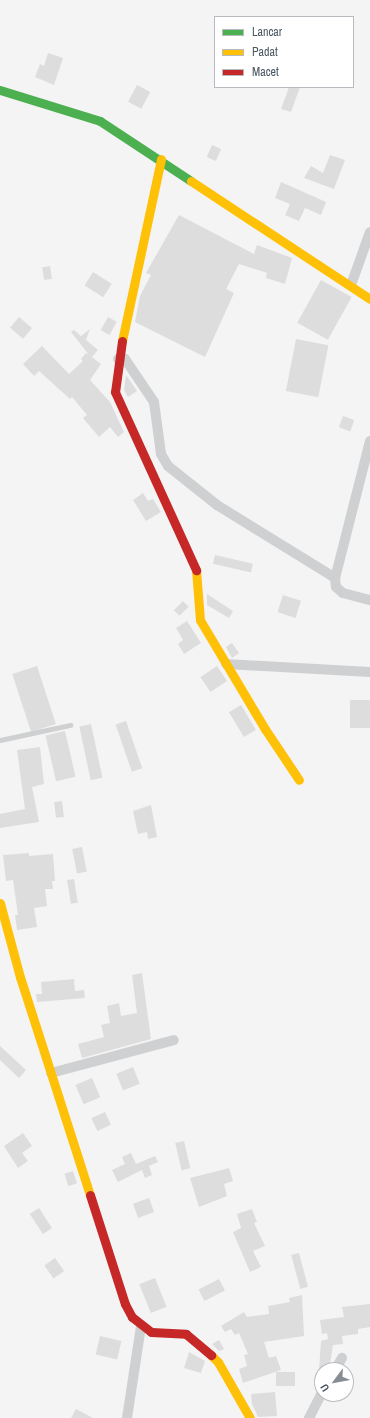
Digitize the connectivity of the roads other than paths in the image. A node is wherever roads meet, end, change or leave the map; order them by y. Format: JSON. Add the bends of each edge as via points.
{"nodes":[{"id":1,"x":0,"y":90,"type":"edge"},
{"id":2,"x":161,"y":159,"type":"junction"},
{"id":3,"x":370,"y":232,"type":"edge"},
{"id":4,"x":351,"y":285,"type":"junction"},
{"id":5,"x":370,"y":299,"type":"edge"},
{"id":6,"x":118,"y":359,"type":"junction"},
{"id":7,"x":370,"y":441,"type":"edge"},
{"id":8,"x":335,"y":578,"type":"junction"},
{"id":9,"x":370,"y":600,"type":"edge"},
{"id":10,"x":226,"y":664,"type":"junction"},
{"id":11,"x":370,"y":672,"type":"edge"},
{"id":12,"x":70,"y":725,"type":"dead end"},
{"id":13,"x":0,"y":740,"type":"edge"},
{"id":14,"x":299,"y":780,"type":"dead end"},
{"id":15,"x":0,"y":903,"type":"edge"},
{"id":16,"x":174,"y":1040,"type":"dead end"},
{"id":17,"x":51,"y":1073,"type":"junction"},
{"id":18,"x":141,"y":1326,"type":"junction"},
{"id":19,"x":342,"y":1358,"type":"dead end"},
{"id":20,"x":340,"y":1362,"type":"edge"},
{"id":21,"x":317,"y":1402,"type":"edge"},
{"id":22,"x":127,"y":1418,"type":"edge"},
{"id":23,"x":250,"y":1418,"type":"edge"},
{"id":24,"x":309,"y":1418,"type":"edge"}],
"edges":[{"from":1,"to":2,"type":"street","via":[[87,115]]},
{"from":2,"to":4,"type":"street"},
{"from":2,"to":6,"type":"street"},
{"from":3,"to":4,"type":"street"},
{"from":4,"to":5,"type":"street"},
{"from":6,"to":8,"type":"street","via":[[125,359],[154,402],[161,454],[168,466],[217,505]]},
{"from":6,"to":10,"type":"street","via":[[115,386],[117,398],[196,566],[198,614]]},
{"from":7,"to":8,"type":"street"},
{"from":8,"to":9,"type":"street","via":[[336,587],[344,593]]},
{"from":10,"to":11,"type":"street"},
{"from":10,"to":14,"type":"street"},
{"from":12,"to":13,"type":"lane"},
{"from":15,"to":17,"type":"street"},
{"from":16,"to":17,"type":"street"},
{"from":17,"to":18,"type":"street","via":[[125,1304]]},
{"from":18,"to":22,"type":"street"},
{"from":18,"to":23,"type":"street","via":[[151,1332],[186,1334],[196,1340],[218,1362]]},
{"from":19,"to":20,"type":"street"},
{"from":21,"to":24,"type":"street"}]}
